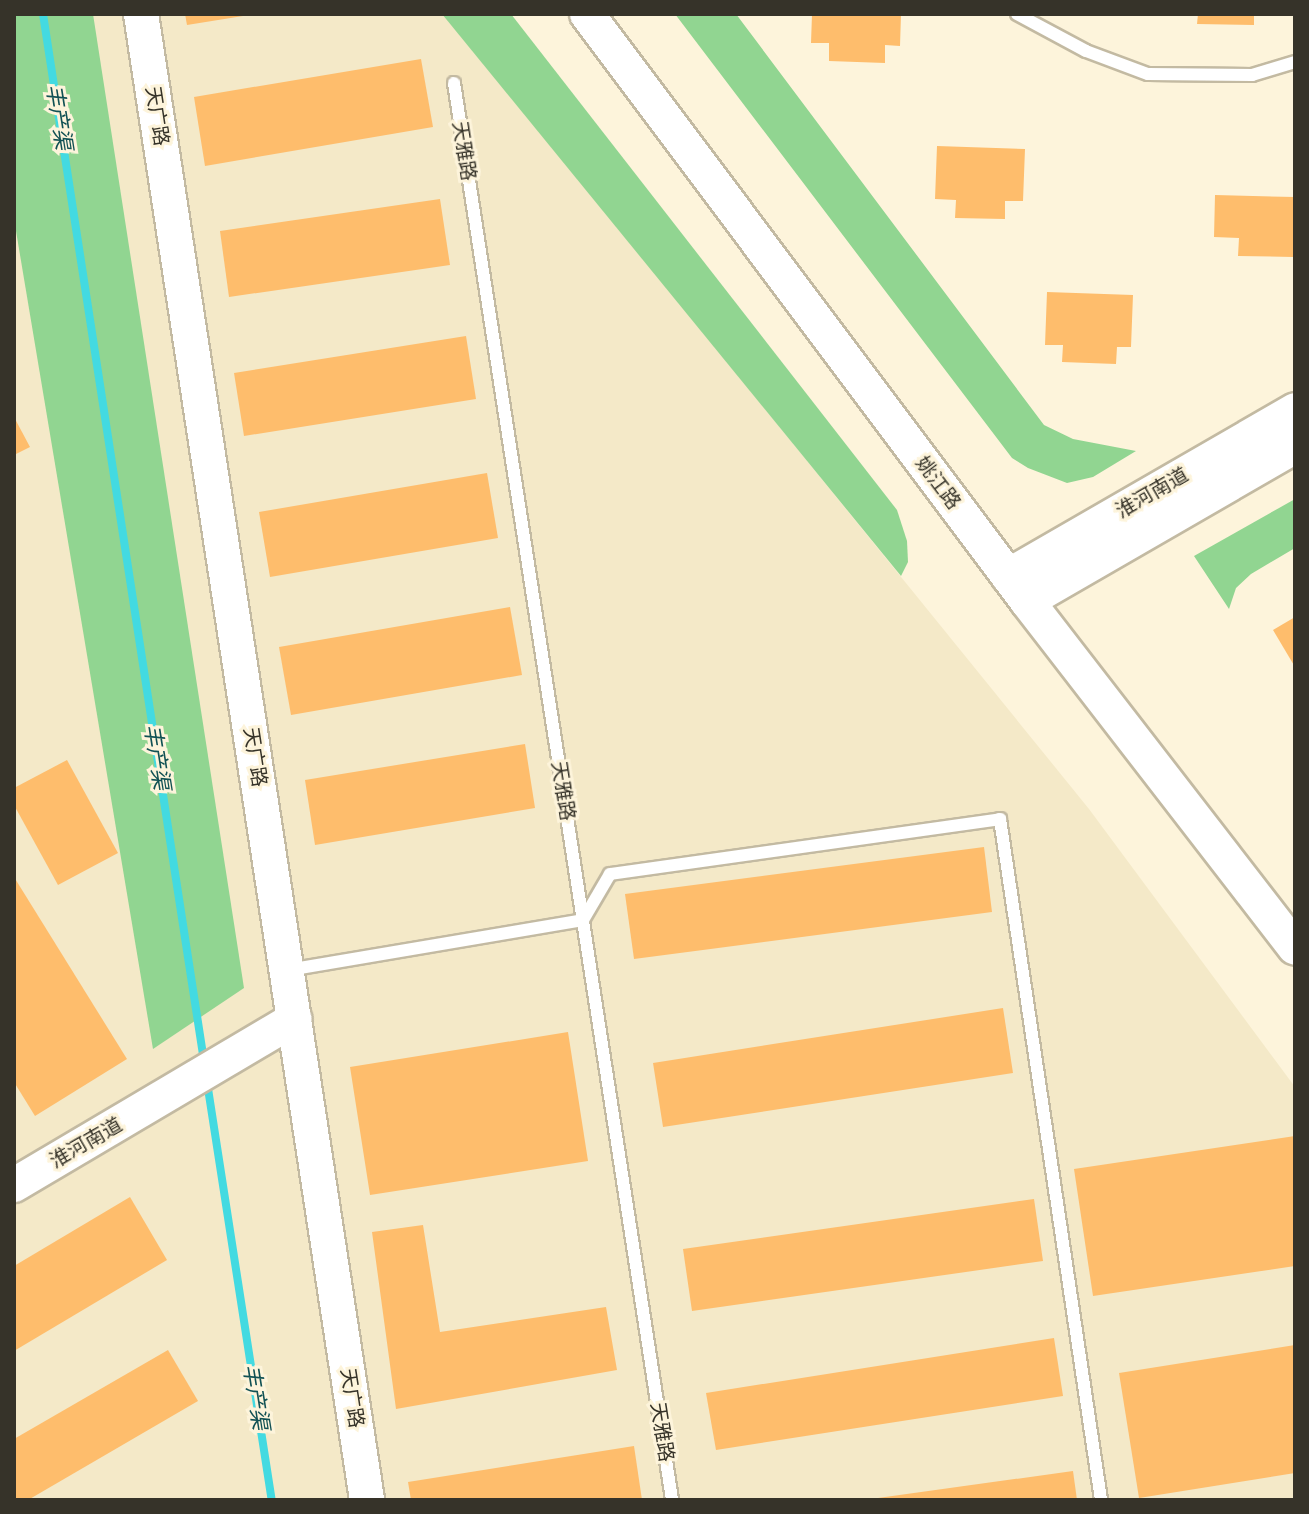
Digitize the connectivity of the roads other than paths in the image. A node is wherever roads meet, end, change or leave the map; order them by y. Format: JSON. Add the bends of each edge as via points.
{"nodes":[{"id":1,"x":141,"y":14,"type":"edge"},
{"id":2,"x":587,"y":14,"type":"edge"},
{"id":3,"x":1017,"y":14,"type":"edge"},
{"id":4,"x":1295,"y":62,"type":"edge"},
{"id":5,"x":454,"y":83,"type":"dead end"},
{"id":6,"x":1295,"y":410,"type":"edge"},
{"id":7,"x":1295,"y":446,"type":"edge"},
{"id":8,"x":1018,"y":589,"type":"junction"},
{"id":9,"x":583,"y":920,"type":"junction"},
{"id":10,"x":1295,"y":948,"type":"edge"},
{"id":11,"x":288,"y":970,"type":"junction"},
{"id":12,"x":295,"y":1019,"type":"junction"},
{"id":13,"x":14,"y":1185,"type":"edge"},
{"id":14,"x":367,"y":1500,"type":"edge"},
{"id":15,"x":672,"y":1500,"type":"edge"},
{"id":16,"x":1101,"y":1500,"type":"edge"}],
"edges":[{"from":1,"to":11,"type":"street","name":"天广路"},
{"from":2,"to":8,"type":"street","name":"姚江路"},
{"from":3,"to":4,"type":"lane","via":[[1086,51],[1148,74],[1252,75]]},
{"from":5,"to":9,"type":"lane","name":"天雅路"},
{"from":6,"to":8,"type":"street","name":"淮河南道"},
{"from":7,"to":8,"type":"street","name":"淮河南道"},
{"from":8,"to":10,"type":"street","name":"姚江路"},
{"from":9,"to":11,"type":"lane"},
{"from":9,"to":15,"type":"lane","name":"天雅路"},
{"from":9,"to":16,"type":"lane","via":[[610,874],[1000,819]]},
{"from":11,"to":12,"type":"street","name":"天广路"},
{"from":12,"to":13,"type":"street","name":"淮河南道"},
{"from":12,"to":14,"type":"street","name":"天广路"}]}
